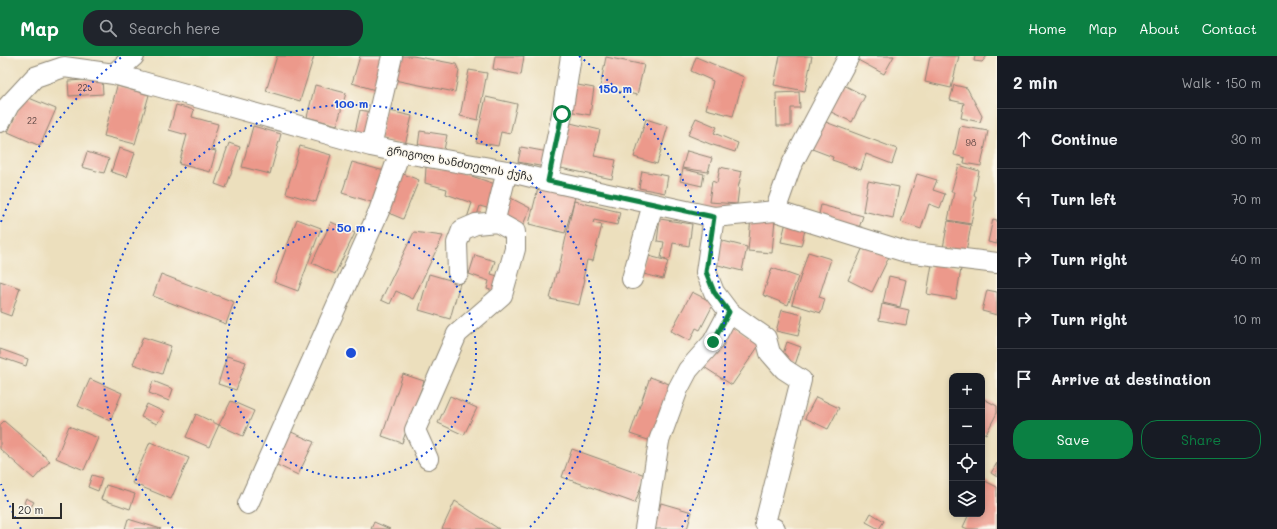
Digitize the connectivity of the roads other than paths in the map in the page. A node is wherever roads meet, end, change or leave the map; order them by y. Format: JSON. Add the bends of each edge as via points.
{"nodes":[{"id":1,"x":134,"y":56,"type":"edge"},
{"id":2,"x":392,"y":56,"type":"edge"},
{"id":3,"x":571,"y":56,"type":"edge"},
{"id":4,"x":849,"y":56,"type":"edge"},
{"id":5,"x":114,"y":74,"type":"junction"},
{"id":6,"x":0,"y":122,"type":"edge"},
{"id":7,"x":371,"y":146,"type":"junction"},
{"id":8,"x":400,"y":152,"type":"junction"},
{"id":9,"x":507,"y":171,"type":"junction"},
{"id":10,"x":548,"y":181,"type":"junction"},
{"id":11,"x":653,"y":204,"type":"junction"},
{"id":12,"x":775,"y":211,"type":"junction"},
{"id":13,"x":714,"y":217,"type":"junction"},
{"id":14,"x":497,"y":222,"type":"junction"},
{"id":15,"x":997,"y":263,"type":"edge"},
{"id":16,"x":458,"y":273,"type":"dead end"},
{"id":17,"x":632,"y":279,"type":"dead end"},
{"id":18,"x":729,"y":312,"type":"junction"},
{"id":19,"x":428,"y":458,"type":"dead end"},
{"id":20,"x":248,"y":504,"type":"dead end"},
{"id":21,"x":645,"y":529,"type":"edge"},
{"id":22,"x":775,"y":529,"type":"edge"}],
"edges":[{"from":1,"to":5,"type":"street"},
{"from":2,"to":7,"type":"street"},
{"from":3,"to":10,"type":"street"},
{"from":4,"to":12,"type":"street","via":[[791,166]]},
{"from":5,"to":6,"type":"street","name":"გრიგოლ ხანძთელის ქუჩა","via":[[64,67],[35,77],[9,105]]},
{"from":5,"to":7,"type":"street","name":"გრიგოლ ხანძთელის ქუჩა"},
{"from":7,"to":8,"type":"street","name":"გრიგოლ ხანძთელის ქუჩა"},
{"from":8,"to":9,"type":"street","name":"გრიგოლ ხანძთელის ქუჩა"},
{"from":8,"to":20,"type":"street","via":[[379,211]]},
{"from":9,"to":10,"type":"street","name":"გრიგოლ ხანძთელის ქუჩა"},
{"from":9,"to":14,"type":"street","via":[[496,216]]},
{"from":10,"to":11,"type":"street","name":"გრიგოლ ხანძთელის ქუჩა"},
{"from":11,"to":13,"type":"street","name":"გრიგოლ ხანძთელის ქუჩა"},
{"from":11,"to":17,"type":"street"},
{"from":12,"to":13,"type":"street","name":"გრიგოლ ხანძთელის ქუჩა"},
{"from":12,"to":15,"type":"street","name":"გრიგოლ ხანძთელის ქუჩა","via":[[906,252]]},
{"from":13,"to":18,"type":"street","via":[[706,272],[714,292]]},
{"from":14,"to":16,"type":"street","via":[[476,224],[462,230],[457,243]]},
{"from":14,"to":19,"type":"street","via":[[515,232],[515,249],[502,295],[457,334],[415,430]]},
{"from":18,"to":21,"type":"street","via":[[713,342],[688,370],[678,389],[659,441]]},
{"from":18,"to":22,"type":"street","via":[[766,338],[770,353],[784,369],[802,380],[765,523]]}]}
